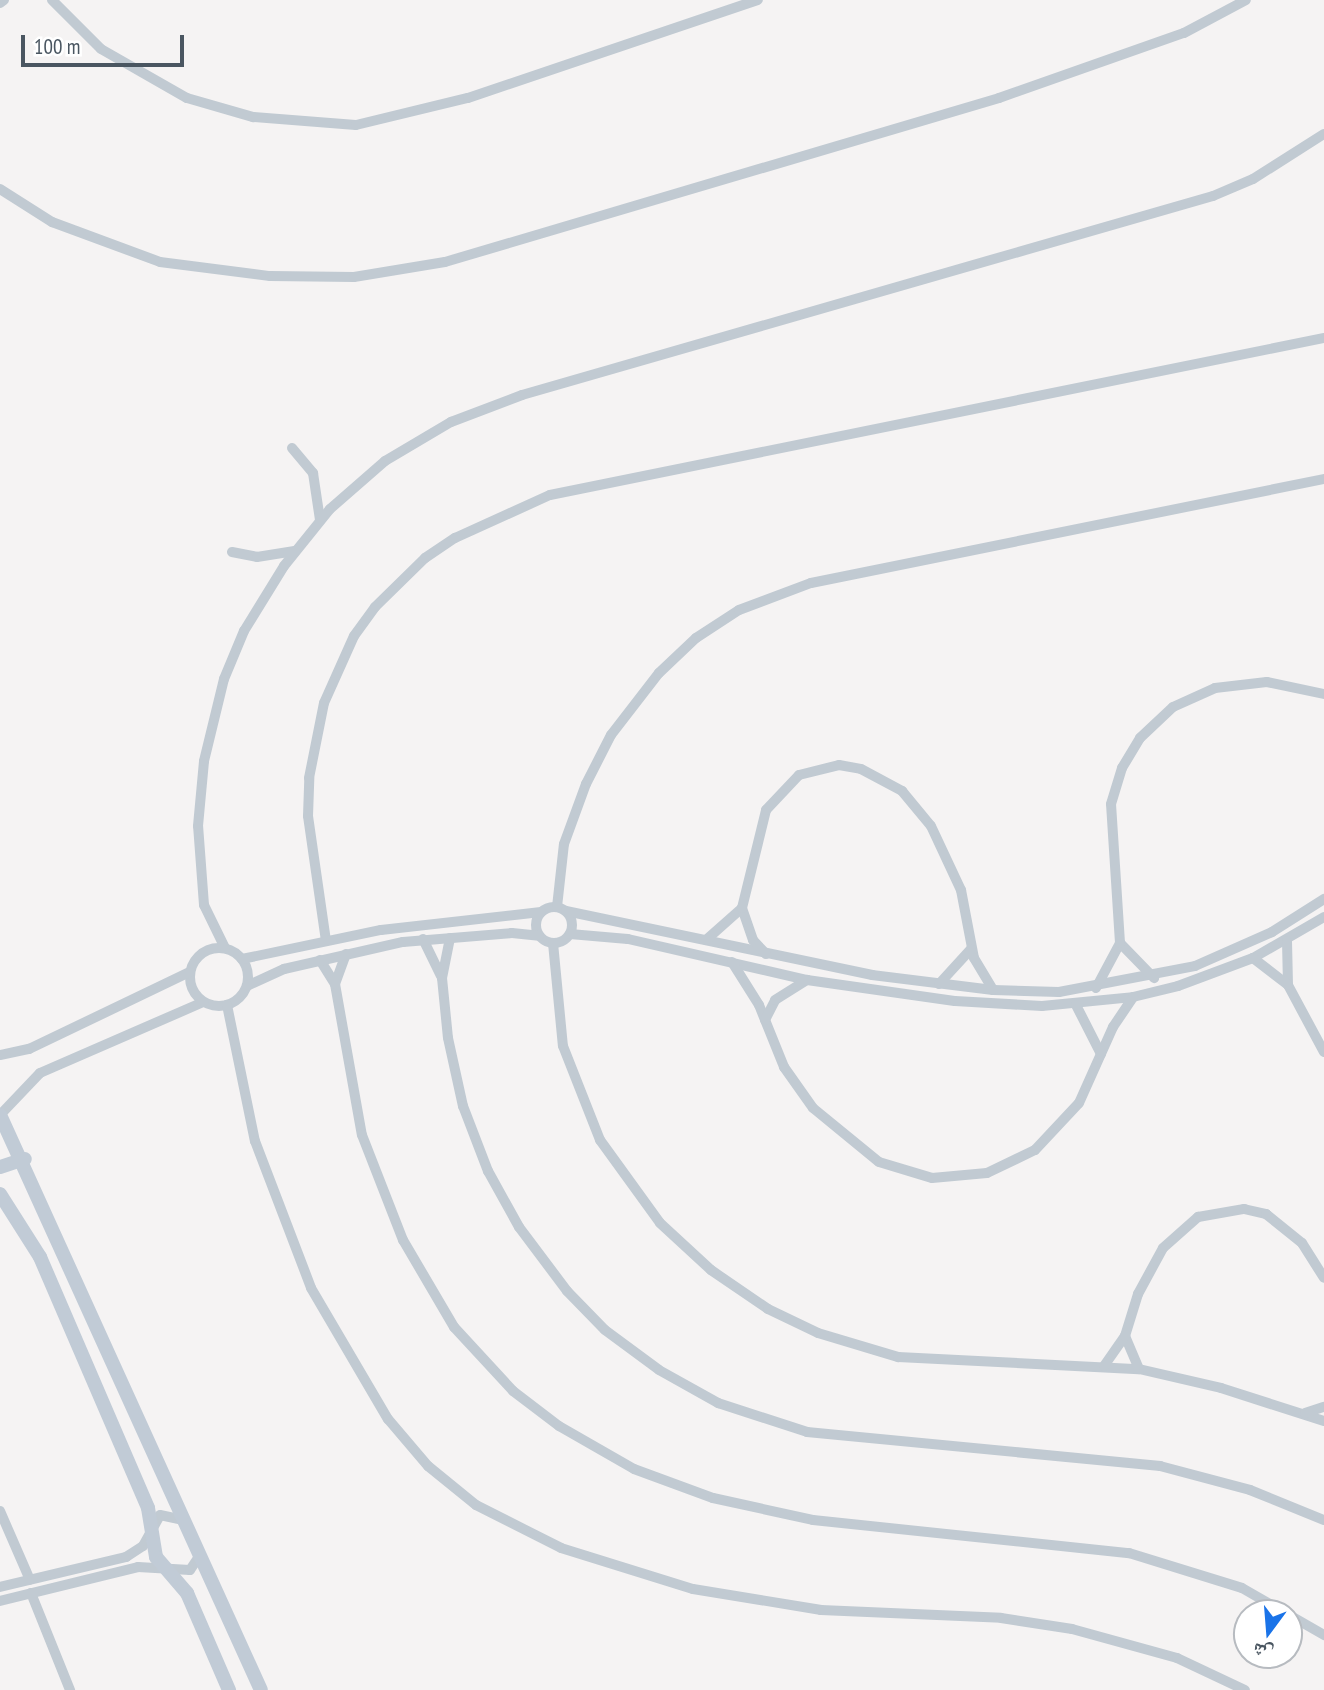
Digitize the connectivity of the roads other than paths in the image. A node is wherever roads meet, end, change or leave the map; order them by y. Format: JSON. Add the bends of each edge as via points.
{"nodes":[{"id":1,"x":52,"y":0,"type":"edge"},
{"id":2,"x":758,"y":0,"type":"edge"},
{"id":3,"x":1246,"y":0,"type":"edge"},
{"id":4,"x":1324,"y":134,"type":"edge"},
{"id":5,"x":0,"y":189,"type":"edge"},
{"id":6,"x":1324,"y":338,"type":"edge"},
{"id":7,"x":292,"y":448,"type":"dead end"},
{"id":8,"x":1324,"y":480,"type":"edge"},
{"id":9,"x":320,"y":521,"type":"junction"},
{"id":10,"x":295,"y":551,"type":"junction"},
{"id":11,"x":232,"y":552,"type":"dead end"},
{"id":12,"x":1324,"y":694,"type":"edge"},
{"id":13,"x":1324,"y":899,"type":"edge"},
{"id":14,"x":742,"y":908,"type":"junction"},
{"id":15,"x":561,"y":909,"type":"junction"},
{"id":16,"x":541,"y":912,"type":"junction"},
{"id":17,"x":1324,"y":916,"type":"edge"},
{"id":18,"x":381,"y":930,"type":"junction"},
{"id":19,"x":674,"y":932,"type":"junction"},
{"id":20,"x":570,"y":934,"type":"junction"},
{"id":21,"x":539,"y":936,"type":"junction"},
{"id":22,"x":450,"y":938,"type":"junction"},
{"id":23,"x":424,"y":939,"type":"junction"},
{"id":24,"x":706,"y":940,"type":"junction"},
{"id":25,"x":326,"y":941,"type":"junction"},
{"id":26,"x":1287,"y":941,"type":"junction"},
{"id":27,"x":553,"y":943,"type":"junction"},
{"id":28,"x":1120,"y":943,"type":"junction"},
{"id":29,"x":384,"y":946,"type":"junction"},
{"id":30,"x":670,"y":947,"type":"junction"},
{"id":31,"x":225,"y":948,"type":"junction"},
{"id":32,"x":971,"y":949,"type":"junction"},
{"id":33,"x":345,"y":954,"type":"junction"},
{"id":34,"x":767,"y":955,"type":"junction"},
{"id":35,"x":1253,"y":958,"type":"junction"},
{"id":36,"x":242,"y":959,"type":"junction"},
{"id":37,"x":320,"y":960,"type":"junction"},
{"id":38,"x":732,"y":962,"type":"junction"},
{"id":39,"x":1195,"y":966,"type":"junction"},
{"id":40,"x":190,"y":972,"type":"junction"},
{"id":41,"x":872,"y":975,"type":"junction"},
{"id":42,"x":442,"y":978,"type":"junction"},
{"id":43,"x":1154,"y":978,"type":"junction"},
{"id":44,"x":1200,"y":978,"type":"junction"},
{"id":45,"x":807,"y":980,"type":"junction"},
{"id":46,"x":335,"y":984,"type":"junction"},
{"id":47,"x":939,"y":984,"type":"junction"},
{"id":48,"x":1288,"y":985,"type":"junction"},
{"id":49,"x":247,"y":986,"type":"junction"},
{"id":50,"x":1096,"y":988,"type":"junction"},
{"id":51,"x":869,"y":989,"type":"junction"},
{"id":52,"x":993,"y":990,"type":"junction"},
{"id":53,"x":1042,"y":992,"type":"junction"},
{"id":54,"x":1133,"y":998,"type":"junction"},
{"id":55,"x":203,"y":1002,"type":"junction"},
{"id":56,"x":227,"y":1005,"type":"junction"},
{"id":57,"x":1076,"y":1005,"type":"junction"},
{"id":58,"x":1042,"y":1006,"type":"junction"},
{"id":59,"x":765,"y":1020,"type":"junction"},
{"id":60,"x":1324,"y":1052,"type":"edge"},
{"id":61,"x":1101,"y":1054,"type":"junction"},
{"id":62,"x":0,"y":1055,"type":"edge"},
{"id":63,"x":0,"y":1115,"type":"edge"},
{"id":64,"x":24,"y":1160,"type":"junction"},
{"id":65,"x":0,"y":1167,"type":"edge"},
{"id":66,"x":0,"y":1194,"type":"edge"},
{"id":67,"x":1324,"y":1278,"type":"edge"},
{"id":68,"x":1125,"y":1336,"type":"junction"},
{"id":69,"x":1104,"y":1366,"type":"junction"},
{"id":70,"x":1139,"y":1369,"type":"junction"},
{"id":71,"x":1324,"y":1407,"type":"edge"},
{"id":72,"x":1302,"y":1413,"type":"junction"},
{"id":73,"x":1324,"y":1421,"type":"edge"},
{"id":74,"x":0,"y":1511,"type":"edge"},
{"id":75,"x":1324,"y":1520,"type":"edge"},
{"id":76,"x":183,"y":1521,"type":"junction"},
{"id":77,"x":152,"y":1528,"type":"junction"},
{"id":78,"x":198,"y":1558,"type":"junction"},
{"id":79,"x":162,"y":1566,"type":"junction"},
{"id":80,"x":30,"y":1580,"type":"junction"},
{"id":81,"x":0,"y":1587,"type":"edge"},
{"id":82,"x":31,"y":1594,"type":"junction"},
{"id":83,"x":0,"y":1601,"type":"edge"},
{"id":84,"x":1324,"y":1634,"type":"edge"},
{"id":85,"x":70,"y":1690,"type":"edge"},
{"id":86,"x":229,"y":1690,"type":"edge"},
{"id":87,"x":261,"y":1690,"type":"edge"},
{"id":88,"x":1245,"y":1690,"type":"edge"}],
"edges":[{"from":1,"to":2,"type":"street","via":[[101,49],[187,98],[253,117],[356,125],[468,98]]},
{"from":3,"to":5,"type":"street","via":[[1184,33],[999,98],[445,262],[354,277],[256,275],[160,262],[63,227]]},
{"from":4,"to":9,"type":"street","via":[[1253,179],[1200,201],[486,407],[385,461]]},
{"from":6,"to":25,"type":"street","via":[[550,495],[455,538],[416,565],[375,607],[349,647],[324,703],[310,765],[308,816]]},
{"from":7,"to":9,"type":"street","via":[[319,488]]},
{"from":8,"to":15,"type":"street","via":[[811,583],[739,610],[678,655],[611,735],[586,784],[564,844]]},
{"from":9,"to":10,"type":"street"},
{"from":10,"to":11,"type":"street","via":[[257,557]]},
{"from":10,"to":31,"type":"street","via":[[233,655],[204,761],[198,818],[202,894],[210,927]]},
{"from":12,"to":28,"type":"street","via":[[1267,681],[1223,686],[1173,707],[1140,738],[1122,768],[1111,804]]},
{"from":13,"to":39,"type":"street","via":[[1272,932]]},
{"from":14,"to":24,"type":"street"},
{"from":14,"to":32,"type":"street","via":[[756,838],[779,791],[807,771],[839,765],[882,778],[918,807],[954,867]]},
{"from":14,"to":34,"type":"street","via":[[753,940]]},
{"from":15,"to":16,"type":"street"},
{"from":15,"to":19,"type":"street"},
{"from":15,"to":20,"type":"street"},
{"from":16,"to":18,"type":"street"},
{"from":16,"to":21,"type":"street","via":[[536,921]]},
{"from":17,"to":26,"type":"street"},
{"from":18,"to":25,"type":"street"},
{"from":18,"to":29,"type":"street"},
{"from":19,"to":24,"type":"street"},
{"from":19,"to":30,"type":"street"},
{"from":20,"to":27,"type":"street"},
{"from":20,"to":30,"type":"street"},
{"from":21,"to":22,"type":"street"},
{"from":21,"to":27,"type":"street"},
{"from":22,"to":23,"type":"street"},
{"from":22,"to":42,"type":"street"},
{"from":23,"to":29,"type":"street"},
{"from":23,"to":42,"type":"street"},
{"from":24,"to":34,"type":"street"},
{"from":25,"to":36,"type":"street"},
{"from":26,"to":35,"type":"street"},
{"from":26,"to":48,"type":"street"},
{"from":27,"to":69,"type":"street","via":[[557,1013],[585,1110],[638,1197],[711,1270],[768,1309],[853,1346],[944,1363]]},
{"from":28,"to":43,"type":"street"},
{"from":28,"to":50,"type":"street"},
{"from":29,"to":33,"type":"street"},
{"from":30,"to":38,"type":"street"},
{"from":31,"to":36,"type":"street"},
{"from":31,"to":40,"type":"street","via":[[204,951]]},
{"from":32,"to":47,"type":"street"},
{"from":32,"to":52,"type":"street"},
{"from":33,"to":37,"type":"street"},
{"from":33,"to":46,"type":"street"},
{"from":34,"to":41,"type":"street"},
{"from":35,"to":44,"type":"street"},
{"from":35,"to":48,"type":"street"},
{"from":36,"to":49,"type":"street"},
{"from":37,"to":46,"type":"street"},
{"from":37,"to":49,"type":"street","via":[[274,972]]},
{"from":38,"to":45,"type":"street"},
{"from":38,"to":59,"type":"street"},
{"from":39,"to":43,"type":"street"},
{"from":39,"to":44,"type":"street"},
{"from":40,"to":55,"type":"street","via":[[191,986]]},
{"from":40,"to":62,"type":"street","via":[[29,1049]]},
{"from":41,"to":47,"type":"street"},
{"from":41,"to":51,"type":"street"},
{"from":42,"to":75,"type":"street","via":[[463,1106],[504,1202],[534,1250],[585,1311],[659,1370],[718,1403],[798,1430],[1160,1466],[1250,1490]]},
{"from":43,"to":50,"type":"street"},
{"from":44,"to":54,"type":"street"},
{"from":45,"to":51,"type":"street"},
{"from":45,"to":59,"type":"street","via":[[775,1000]]},
{"from":46,"to":84,"type":"street","via":[[362,1135],[403,1240],[454,1326],[513,1391],[559,1426],[634,1469],[713,1498],[813,1520],[1129,1553],[1242,1588]]},
{"from":47,"to":52,"type":"street"},
{"from":48,"to":60,"type":"street"},
{"from":49,"to":56,"type":"street"},
{"from":50,"to":53,"type":"street"},
{"from":51,"to":58,"type":"street"},
{"from":52,"to":53,"type":"street"},
{"from":53,"to":58,"type":"street"},
{"from":54,"to":57,"type":"street"},
{"from":54,"to":61,"type":"street"},
{"from":55,"to":56,"type":"street"},
{"from":55,"to":63,"type":"street","via":[[40,1073]]},
{"from":56,"to":88,"type":"street","via":[[255,1141],[311,1288],[388,1419],[429,1466],[476,1505],[540,1540],[660,1581],[821,1610],[990,1617],[1072,1629],[1177,1658]]},
{"from":57,"to":58,"type":"street"},
{"from":57,"to":61,"type":"street"},
{"from":59,"to":61,"type":"street","via":[[784,1068],[828,1124],[880,1162],[932,1178],[986,1173],[1035,1150],[1079,1103]]},
{"from":63,"to":64,"type":"street"},
{"from":64,"to":65,"type":"street"},
{"from":64,"to":76,"type":"street"},
{"from":66,"to":77,"type":"street","via":[[40,1257]]},
{"from":67,"to":68,"type":"street","via":[[1286,1226],[1244,1209],[1220,1209],[1198,1217],[1163,1248],[1138,1294]]},
{"from":68,"to":69,"type":"street"},
{"from":68,"to":70,"type":"street"},
{"from":69,"to":70,"type":"street"},
{"from":70,"to":72,"type":"street"},
{"from":71,"to":72,"type":"street"},
{"from":72,"to":73,"type":"street"},
{"from":74,"to":80,"type":"street"},
{"from":76,"to":77,"type":"street","via":[[165,1514]]},
{"from":76,"to":78,"type":"street"},
{"from":77,"to":79,"type":"street"},
{"from":77,"to":80,"type":"street","via":[[132,1554]]},
{"from":78,"to":79,"type":"street","via":[[187,1571]]},
{"from":78,"to":87,"type":"street"},
{"from":79,"to":82,"type":"street"},
{"from":79,"to":86,"type":"street","via":[[187,1593]]},
{"from":80,"to":81,"type":"street"},
{"from":82,"to":83,"type":"street"},
{"from":82,"to":85,"type":"street"}]}
